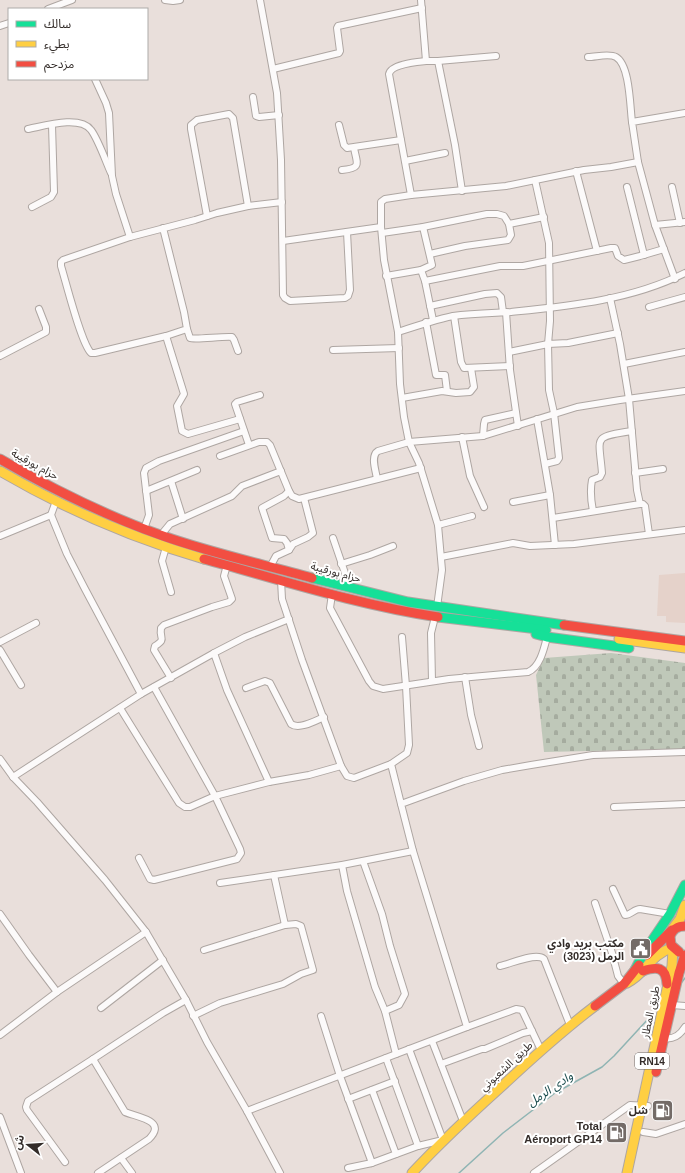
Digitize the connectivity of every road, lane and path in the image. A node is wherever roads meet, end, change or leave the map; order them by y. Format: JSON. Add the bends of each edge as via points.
{"nodes":[{"id":1,"x":72,"y":0,"type":"edge"},
{"id":2,"x":165,"y":0,"type":"edge"},
{"id":3,"x":180,"y":0,"type":"edge"},
{"id":4,"x":260,"y":0,"type":"edge"},
{"id":5,"x":421,"y":0,"type":"edge"},
{"id":6,"x":64,"y":6,"type":"edge"},
{"id":7,"x":53,"y":8,"type":"edge"},
{"id":8,"x":422,"y":8,"type":"junction"},
{"id":9,"x":496,"y":56,"type":"dead end"},
{"id":10,"x":588,"y":57,"type":"dead end"},
{"id":11,"x":426,"y":61,"type":"junction"},
{"id":12,"x":438,"y":61,"type":"junction"},
{"id":13,"x":273,"y":69,"type":"junction"},
{"id":14,"x":95,"y":80,"type":"edge"},
{"id":15,"x":253,"y":97,"type":"dead end"},
{"id":16,"x":685,"y":113,"type":"edge"},
{"id":17,"x":279,"y":115,"type":"junction"},
{"id":18,"x":632,"y":122,"type":"junction"},
{"id":19,"x":52,"y":125,"type":"junction"},
{"id":20,"x":339,"y":125,"type":"dead end"},
{"id":21,"x":28,"y":129,"type":"dead end"},
{"id":22,"x":401,"y":140,"type":"junction"},
{"id":23,"x":354,"y":148,"type":"junction"},
{"id":24,"x":445,"y":153,"type":"dead end"},
{"id":25,"x":405,"y":161,"type":"junction"},
{"id":26,"x":638,"y":162,"type":"junction"},
{"id":27,"x":342,"y":170,"type":"dead end"},
{"id":28,"x":576,"y":171,"type":"junction"},
{"id":29,"x":112,"y":176,"type":"junction"},
{"id":30,"x":535,"y":180,"type":"junction"},
{"id":31,"x":627,"y":187,"type":"dead end"},
{"id":32,"x":672,"y":187,"type":"dead end"},
{"id":33,"x":462,"y":191,"type":"junction"},
{"id":34,"x":411,"y":195,"type":"junction"},
{"id":35,"x":282,"y":202,"type":"junction"},
{"id":36,"x":248,"y":206,"type":"junction"},
{"id":37,"x":32,"y":207,"type":"dead end"},
{"id":38,"x":207,"y":216,"type":"junction"},
{"id":39,"x":544,"y":217,"type":"junction"},
{"id":40,"x":682,"y":223,"type":"edge"},
{"id":41,"x":509,"y":224,"type":"junction"},
{"id":42,"x":655,"y":225,"type":"junction"},
{"id":43,"x":424,"y":227,"type":"junction"},
{"id":44,"x":163,"y":228,"type":"junction"},
{"id":45,"x":382,"y":230,"type":"junction"},
{"id":46,"x":347,"y":232,"type":"junction"},
{"id":47,"x":130,"y":237,"type":"junction"},
{"id":48,"x":284,"y":241,"type":"junction"},
{"id":49,"x":664,"y":249,"type":"junction"},
{"id":50,"x":598,"y":251,"type":"junction"},
{"id":51,"x":430,"y":254,"type":"junction"},
{"id":52,"x":644,"y":255,"type":"junction"},
{"id":53,"x":550,"y":260,"type":"junction"},
{"id":54,"x":421,"y":270,"type":"junction"},
{"id":55,"x":685,"y":273,"type":"edge"},
{"id":56,"x":386,"y":276,"type":"junction"},
{"id":57,"x":675,"y":278,"type":"junction"},
{"id":58,"x":425,"y":281,"type":"junction"},
{"id":59,"x":685,"y":297,"type":"edge"},
{"id":60,"x":610,"y":298,"type":"junction"},
{"id":61,"x":430,"y":306,"type":"junction"},
{"id":62,"x":549,"y":307,"type":"junction"},
{"id":63,"x":649,"y":307,"type":"dead end"},
{"id":64,"x":39,"y":310,"type":"dead end"},
{"id":65,"x":505,"y":312,"type":"junction"},
{"id":66,"x":454,"y":316,"type":"junction"},
{"id":67,"x":433,"y":320,"type":"junction"},
{"id":68,"x":426,"y":322,"type":"junction"},
{"id":69,"x":187,"y":329,"type":"junction"},
{"id":70,"x":398,"y":332,"type":"junction"},
{"id":71,"x":618,"y":333,"type":"junction"},
{"id":72,"x":166,"y":336,"type":"junction"},
{"id":73,"x":548,"y":344,"type":"junction"},
{"id":74,"x":399,"y":348,"type":"junction"},
{"id":75,"x":333,"y":350,"type":"dead end"},
{"id":76,"x":238,"y":351,"type":"dead end"},
{"id":77,"x":509,"y":352,"type":"junction"},
{"id":78,"x":685,"y":352,"type":"edge"},
{"id":79,"x":0,"y":356,"type":"edge"},
{"id":80,"x":624,"y":364,"type":"junction"},
{"id":81,"x":510,"y":366,"type":"junction"},
{"id":82,"x":471,"y":368,"type":"junction"},
{"id":83,"x":447,"y":391,"type":"junction"},
{"id":84,"x":685,"y":391,"type":"edge"},
{"id":85,"x":260,"y":395,"type":"dead end"},
{"id":86,"x":402,"y":398,"type":"junction"},
{"id":87,"x":629,"y":399,"type":"junction"},
{"id":88,"x":516,"y":413,"type":"junction"},
{"id":89,"x":554,"y":413,"type":"junction"},
{"id":90,"x":240,"y":419,"type":"junction"},
{"id":91,"x":537,"y":419,"type":"junction"},
{"id":92,"x":518,"y":426,"type":"junction"},
{"id":93,"x":632,"y":430,"type":"junction"},
{"id":94,"x":244,"y":431,"type":"junction"},
{"id":95,"x":483,"y":436,"type":"junction"},
{"id":96,"x":462,"y":437,"type":"junction"},
{"id":97,"x":409,"y":442,"type":"junction"},
{"id":98,"x":249,"y":445,"type":"junction"},
{"id":99,"x":220,"y":456,"type":"dead end"},
{"id":100,"x":0,"y":459,"type":"edge"},
{"id":101,"x":545,"y":464,"type":"junction"},
{"id":102,"x":421,"y":468,"type":"junction"},
{"id":103,"x":663,"y":469,"type":"dead end"},
{"id":104,"x":197,"y":470,"type":"dead end"},
{"id":105,"x":0,"y":471,"type":"edge"},
{"id":106,"x":281,"y":471,"type":"junction"},
{"id":107,"x":636,"y":473,"type":"junction"},
{"id":108,"x":377,"y":479,"type":"junction"},
{"id":109,"x":171,"y":481,"type":"junction"},
{"id":110,"x":146,"y":491,"type":"junction"},
{"id":111,"x":289,"y":491,"type":"junction"},
{"id":112,"x":550,"y":495,"type":"junction"},
{"id":113,"x":304,"y":498,"type":"junction"},
{"id":114,"x":56,"y":501,"type":"junction"},
{"id":115,"x":512,"y":502,"type":"dead end"},
{"id":116,"x":640,"y":504,"type":"junction"},
{"id":117,"x":484,"y":507,"type":"dead end"},
{"id":118,"x":593,"y":512,"type":"junction"},
{"id":119,"x":51,"y":515,"type":"junction"},
{"id":120,"x":472,"y":516,"type":"dead end"},
{"id":121,"x":553,"y":518,"type":"junction"},
{"id":122,"x":183,"y":519,"type":"junction"},
{"id":123,"x":438,"y":525,"type":"junction"},
{"id":124,"x":144,"y":529,"type":"junction"},
{"id":125,"x":685,"y":530,"type":"edge"},
{"id":126,"x":649,"y":534,"type":"junction"},
{"id":127,"x":161,"y":535,"type":"junction"},
{"id":128,"x":0,"y":536,"type":"edge"},
{"id":129,"x":333,"y":538,"type":"dead end"},
{"id":130,"x":555,"y":545,"type":"junction"},
{"id":131,"x":394,"y":546,"type":"dead end"},
{"id":132,"x":166,"y":547,"type":"junction"},
{"id":133,"x":289,"y":550,"type":"junction"},
{"id":134,"x":441,"y":557,"type":"junction"},
{"id":135,"x":341,"y":564,"type":"junction"},
{"id":136,"x":227,"y":565,"type":"junction"},
{"id":137,"x":270,"y":567,"type":"junction"},
{"id":138,"x":280,"y":580,"type":"junction"},
{"id":139,"x":346,"y":587,"type":"junction"},
{"id":140,"x":171,"y":592,"type":"dead end"},
{"id":141,"x":332,"y":594,"type":"junction"},
{"id":142,"x":437,"y":607,"type":"junction"},
{"id":143,"x":435,"y":617,"type":"junction"},
{"id":144,"x":288,"y":618,"type":"junction"},
{"id":145,"x":508,"y":621,"type":"junction"},
{"id":146,"x":36,"y":623,"type":"dead end"},
{"id":147,"x":685,"y":634,"type":"edge"},
{"id":148,"x":402,"y":637,"type":"dead end"},
{"id":149,"x":547,"y":637,"type":"junction"},
{"id":150,"x":636,"y":638,"type":"junction"},
{"id":151,"x":685,"y":641,"type":"edge"},
{"id":152,"x":0,"y":642,"type":"edge"},
{"id":153,"x":685,"y":648,"type":"edge"},
{"id":154,"x":0,"y":650,"type":"edge"},
{"id":155,"x":214,"y":653,"type":"junction"},
{"id":156,"x":685,"y":656,"type":"edge"},
{"id":157,"x":465,"y":677,"type":"junction"},
{"id":158,"x":171,"y":678,"type":"junction"},
{"id":159,"x":432,"y":681,"type":"junction"},
{"id":160,"x":21,"y":685,"type":"dead end"},
{"id":161,"x":406,"y":686,"type":"junction"},
{"id":162,"x":154,"y":687,"type":"junction"},
{"id":163,"x":246,"y":688,"type":"dead end"},
{"id":164,"x":141,"y":694,"type":"junction"},
{"id":165,"x":120,"y":708,"type":"junction"},
{"id":166,"x":324,"y":717,"type":"junction"},
{"id":167,"x":479,"y":746,"type":"dead end"},
{"id":168,"x":685,"y":752,"type":"edge"},
{"id":169,"x":0,"y":759,"type":"edge"},
{"id":170,"x":392,"y":764,"type":"junction"},
{"id":171,"x":341,"y":766,"type":"junction"},
{"id":172,"x":12,"y":777,"type":"junction"},
{"id":173,"x":269,"y":782,"type":"junction"},
{"id":174,"x":215,"y":796,"type":"junction"},
{"id":175,"x":401,"y":804,"type":"junction"},
{"id":176,"x":685,"y":804,"type":"edge"},
{"id":177,"x":614,"y":807,"type":"dead end"},
{"id":178,"x":413,"y":851,"type":"junction"},
{"id":179,"x":139,"y":858,"type":"dead end"},
{"id":180,"x":363,"y":861,"type":"junction"},
{"id":181,"x":342,"y":864,"type":"junction"},
{"id":182,"x":274,"y":875,"type":"junction"},
{"id":183,"x":220,"y":883,"type":"dead end"},
{"id":184,"x":685,"y":885,"type":"edge"},
{"id":185,"x":613,"y":889,"type":"dead end"},
{"id":186,"x":595,"y":903,"type":"dead end"},
{"id":187,"x":685,"y":905,"type":"edge"},
{"id":188,"x":0,"y":914,"type":"edge"},
{"id":189,"x":670,"y":914,"type":"junction"},
{"id":190,"x":285,"y":925,"type":"junction"},
{"id":191,"x":685,"y":926,"type":"edge"},
{"id":192,"x":673,"y":929,"type":"junction"},
{"id":193,"x":146,"y":932,"type":"junction"},
{"id":194,"x":673,"y":948,"type":"junction"},
{"id":195,"x":204,"y":950,"type":"dead end"},
{"id":196,"x":685,"y":952,"type":"edge"},
{"id":197,"x":685,"y":955,"type":"edge"},
{"id":198,"x":163,"y":960,"type":"junction"},
{"id":199,"x":500,"y":966,"type":"dead end"},
{"id":200,"x":639,"y":971,"type":"junction"},
{"id":201,"x":624,"y":984,"type":"junction"},
{"id":202,"x":667,"y":990,"type":"junction"},
{"id":203,"x":57,"y":992,"type":"junction"},
{"id":204,"x":186,"y":1000,"type":"junction"},
{"id":205,"x":672,"y":1004,"type":"junction"},
{"id":206,"x":685,"y":1006,"type":"edge"},
{"id":207,"x":101,"y":1008,"type":"dead end"},
{"id":208,"x":386,"y":1011,"type":"junction"},
{"id":209,"x":193,"y":1016,"type":"junction"},
{"id":210,"x":322,"y":1016,"type":"dead end"},
{"id":211,"x":570,"y":1026,"type":"junction"},
{"id":212,"x":467,"y":1027,"type":"junction"},
{"id":213,"x":685,"y":1027,"type":"edge"},
{"id":214,"x":532,"y":1031,"type":"junction"},
{"id":215,"x":0,"y":1035,"type":"edge"},
{"id":216,"x":664,"y":1038,"type":"junction"},
{"id":217,"x":432,"y":1040,"type":"junction"},
{"id":218,"x":410,"y":1049,"type":"junction"},
{"id":219,"x":541,"y":1050,"type":"junction"},
{"id":220,"x":396,"y":1054,"type":"junction"},
{"id":221,"x":386,"y":1058,"type":"junction"},
{"id":222,"x":93,"y":1059,"type":"junction"},
{"id":223,"x":441,"y":1064,"type":"junction"},
{"id":224,"x":340,"y":1076,"type":"junction"},
{"id":225,"x":395,"y":1081,"type":"junction"},
{"id":226,"x":372,"y":1090,"type":"junction"},
{"id":227,"x":348,"y":1098,"type":"junction"},
{"id":228,"x":645,"y":1106,"type":"junction"},
{"id":229,"x":247,"y":1112,"type":"junction"},
{"id":230,"x":0,"y":1117,"type":"edge"},
{"id":231,"x":463,"y":1121,"type":"junction"},
{"id":232,"x":685,"y":1124,"type":"edge"},
{"id":233,"x":643,"y":1132,"type":"junction"},
{"id":234,"x":443,"y":1140,"type":"junction"},
{"id":235,"x":418,"y":1146,"type":"junction"},
{"id":236,"x":396,"y":1154,"type":"junction"},
{"id":237,"x":121,"y":1158,"type":"junction"},
{"id":238,"x":65,"y":1162,"type":"dead end"},
{"id":239,"x":372,"y":1163,"type":"junction"},
{"id":240,"x":348,"y":1168,"type":"dead end"},
{"id":241,"x":21,"y":1173,"type":"edge"},
{"id":242,"x":98,"y":1173,"type":"edge"},
{"id":243,"x":132,"y":1173,"type":"edge"},
{"id":244,"x":279,"y":1173,"type":"edge"},
{"id":245,"x":412,"y":1173,"type":"edge"},
{"id":246,"x":534,"y":1173,"type":"edge"},
{"id":247,"x":627,"y":1173,"type":"edge"},
{"id":248,"x":634,"y":1173,"type":"edge"}],
"edges":[{"from":1,"to":6,"type":"street"},
{"from":2,"to":3,"type":"street"},
{"from":4,"to":13,"type":"street"},
{"from":5,"to":8,"type":"street"},
{"from":6,"to":7,"type":"street"},
{"from":8,"to":11,"type":"street"},
{"from":8,"to":13,"type":"street","via":[[338,26],[340,54]]},
{"from":9,"to":12,"type":"street"},
{"from":10,"to":18,"type":"street","via":[[611,56],[621,62],[626,73]]},
{"from":11,"to":12,"type":"street"},
{"from":11,"to":22,"type":"street","via":[[392,68],[389,72]]},
{"from":12,"to":33,"type":"street"},
{"from":13,"to":17,"type":"street"},
{"from":14,"to":29,"type":"street","via":[[109,113]]},
{"from":15,"to":17,"type":"street","via":[[256,116]]},
{"from":16,"to":18,"type":"street"},
{"from":17,"to":35,"type":"street"},
{"from":18,"to":26,"type":"street"},
{"from":19,"to":21,"type":"street"},
{"from":19,"to":29,"type":"street","via":[[65,122],[83,124],[92,130]]},
{"from":19,"to":37,"type":"street","via":[[54,192],[51,197]]},
{"from":20,"to":23,"type":"street","via":[[345,147]]},
{"from":22,"to":23,"type":"street"},
{"from":22,"to":25,"type":"street"},
{"from":23,"to":27,"type":"street","via":[[356,167]]},
{"from":24,"to":25,"type":"street"},
{"from":25,"to":34,"type":"street"},
{"from":26,"to":28,"type":"street"},
{"from":26,"to":42,"type":"street"},
{"from":28,"to":30,"type":"street"},
{"from":28,"to":50,"type":"street"},
{"from":29,"to":47,"type":"street"},
{"from":30,"to":33,"type":"street"},
{"from":30,"to":39,"type":"street"},
{"from":31,"to":52,"type":"street"},
{"from":32,"to":40,"type":"street"},
{"from":33,"to":34,"type":"street"},
{"from":34,"to":45,"type":"street","via":[[383,200]]},
{"from":35,"to":36,"type":"street"},
{"from":35,"to":48,"type":"street"},
{"from":36,"to":38,"type":"street"},
{"from":36,"to":38,"type":"street","via":[[234,118],[229,114],[197,120],[190,129]]},
{"from":38,"to":44,"type":"street"},
{"from":39,"to":41,"type":"street"},
{"from":39,"to":53,"type":"street"},
{"from":40,"to":42,"type":"street"},
{"from":41,"to":43,"type":"street","via":[[504,216],[492,214]]},
{"from":41,"to":51,"type":"street","via":[[511,235],[508,240]]},
{"from":42,"to":49,"type":"street"},
{"from":43,"to":45,"type":"street"},
{"from":43,"to":51,"type":"street"},
{"from":44,"to":47,"type":"street"},
{"from":44,"to":69,"type":"street"},
{"from":45,"to":46,"type":"street"},
{"from":45,"to":56,"type":"street"},
{"from":46,"to":48,"type":"street"},
{"from":46,"to":48,"type":"street","via":[[350,290],[345,298],[290,301],[285,298]]},
{"from":47,"to":72,"type":"street","via":[[61,262],[86,345],[95,353]]},
{"from":49,"to":52,"type":"street"},
{"from":49,"to":57,"type":"street"},
{"from":50,"to":52,"type":"street","via":[[615,248],[618,256],[624,260]]},
{"from":50,"to":53,"type":"street"},
{"from":51,"to":54,"type":"street","via":[[432,265]]},
{"from":53,"to":58,"type":"street","via":[[519,267],[500,266]]},
{"from":53,"to":62,"type":"street"},
{"from":54,"to":56,"type":"street"},
{"from":54,"to":58,"type":"street"},
{"from":55,"to":57,"type":"street"},
{"from":56,"to":70,"type":"street"},
{"from":57,"to":60,"type":"street"},
{"from":58,"to":61,"type":"street"},
{"from":59,"to":63,"type":"street"},
{"from":60,"to":62,"type":"street"},
{"from":60,"to":71,"type":"street"},
{"from":61,"to":65,"type":"street","via":[[498,293]]},
{"from":61,"to":67,"type":"street"},
{"from":62,"to":65,"type":"street"},
{"from":62,"to":73,"type":"street"},
{"from":64,"to":79,"type":"street","via":[[46,332]]},
{"from":65,"to":66,"type":"street"},
{"from":65,"to":77,"type":"street"},
{"from":66,"to":67,"type":"street"},
{"from":66,"to":82,"type":"street","via":[[462,366]]},
{"from":67,"to":68,"type":"street"},
{"from":68,"to":70,"type":"street"},
{"from":68,"to":83,"type":"street","via":[[436,375],[445,375]]},
{"from":69,"to":72,"type":"street"},
{"from":69,"to":76,"type":"street","via":[[190,338],[193,339],[232,337]]},
{"from":70,"to":74,"type":"street"},
{"from":71,"to":73,"type":"street","via":[[568,343]]},
{"from":71,"to":80,"type":"street"},
{"from":72,"to":90,"type":"street","via":[[184,394],[177,406],[183,433],[188,434]]},
{"from":73,"to":77,"type":"street"},
{"from":73,"to":89,"type":"street","via":[[549,390]]},
{"from":74,"to":75,"type":"street"},
{"from":74,"to":86,"type":"street"},
{"from":77,"to":81,"type":"street"},
{"from":78,"to":80,"type":"street"},
{"from":80,"to":87,"type":"street"},
{"from":81,"to":82,"type":"street"},
{"from":81,"to":88,"type":"street"},
{"from":82,"to":83,"type":"street","via":[[473,390],[456,393]]},
{"from":83,"to":86,"type":"street"},
{"from":84,"to":87,"type":"street"},
{"from":85,"to":90,"type":"street","via":[[235,403]]},
{"from":86,"to":97,"type":"street"},
{"from":87,"to":89,"type":"street"},
{"from":87,"to":93,"type":"street"},
{"from":88,"to":92,"type":"street"},
{"from":88,"to":95,"type":"street","via":[[485,420]]},
{"from":89,"to":91,"type":"street"},
{"from":89,"to":101,"type":"street","via":[[560,458],[558,461]]},
{"from":90,"to":94,"type":"street"},
{"from":91,"to":92,"type":"street"},
{"from":91,"to":101,"type":"street"},
{"from":92,"to":95,"type":"street"},
{"from":93,"to":107,"type":"street"},
{"from":93,"to":118,"type":"street","via":[[609,434],[600,441],[602,473],[600,477],[592,480]]},
{"from":94,"to":98,"type":"street"},
{"from":94,"to":110,"type":"street","via":[[150,465],[144,473]]},
{"from":95,"to":96,"type":"street"},
{"from":96,"to":97,"type":"street"},
{"from":96,"to":117,"type":"street","via":[[470,476]]},
{"from":97,"to":102,"type":"street"},
{"from":97,"to":108,"type":"street","via":[[375,453]]},
{"from":98,"to":99,"type":"street"},
{"from":98,"to":106,"type":"street","via":[[267,442]]},
{"from":100,"to":124,"type":"main road","name":"حزام بورقيبة","via":[[84,504]]},
{"from":101,"to":112,"type":"street"},
{"from":102,"to":108,"type":"street"},
{"from":102,"to":123,"type":"street"},
{"from":103,"to":107,"type":"street"},
{"from":104,"to":109,"type":"street"},
{"from":105,"to":114,"type":"main road","name":"حزام بورقيبة"},
{"from":106,"to":111,"type":"street"},
{"from":106,"to":122,"type":"street","via":[[242,486],[232,496]]},
{"from":107,"to":116,"type":"street"},
{"from":108,"to":113,"type":"street"},
{"from":109,"to":110,"type":"street"},
{"from":109,"to":122,"type":"street"},
{"from":110,"to":124,"type":"street","via":[[149,515]]},
{"from":111,"to":113,"type":"street","via":[[295,498]]},
{"from":111,"to":133,"type":"street","via":[[262,508],[272,538],[284,539]]},
{"from":112,"to":115,"type":"street"},
{"from":112,"to":121,"type":"street"},
{"from":113,"to":133,"type":"street","via":[[313,533],[293,544]]},
{"from":114,"to":119,"type":"street"},
{"from":114,"to":132,"type":"main road","name":"حزام بورقيبة","via":[[116,529]]},
{"from":116,"to":118,"type":"street"},
{"from":116,"to":126,"type":"street","via":[[645,506]]},
{"from":118,"to":121,"type":"street"},
{"from":119,"to":128,"type":"street"},
{"from":119,"to":164,"type":"street","via":[[67,554]]},
{"from":120,"to":123,"type":"street"},
{"from":121,"to":130,"type":"street"},
{"from":122,"to":127,"type":"street","via":[[170,524]]},
{"from":123,"to":134,"type":"street"},
{"from":124,"to":127,"type":"main road","name":"حزام بورقيبة"},
{"from":125,"to":126,"type":"street"},
{"from":126,"to":130,"type":"street"},
{"from":127,"to":137,"type":"main road","name":"حزام بورقيبة"},
{"from":129,"to":135,"type":"street"},
{"from":130,"to":134,"type":"street","via":[[530,546],[513,543]]},
{"from":131,"to":135,"type":"street"},
{"from":132,"to":136,"type":"main road","name":"حزام بورقيبة"},
{"from":132,"to":140,"type":"street","via":[[162,561]]},
{"from":133,"to":137,"type":"street","via":[[276,556]]},
{"from":134,"to":142,"type":"street","via":[[442,579]]},
{"from":135,"to":139,"type":"street","via":[[347,579]]},
{"from":136,"to":138,"type":"main road","name":"حزام بورقيبة"},
{"from":136,"to":158,"type":"street","via":[[224,576],[232,599],[229,602],[205,609],[161,628],[163,640],[154,650]]},
{"from":137,"to":139,"type":"main road","name":"حزام بورقيبة"},
{"from":138,"to":141,"type":"main road","name":"حزام بورقيبة"},
{"from":138,"to":144,"type":"street"},
{"from":139,"to":142,"type":"main road","name":"حزام بورقيبة"},
{"from":141,"to":143,"type":"main road","name":"حزام بورقيبة"},
{"from":141,"to":161,"type":"street","via":[[330,608],[373,686]]},
{"from":142,"to":145,"type":"main road","name":"حزام بورقيبة"},
{"from":143,"to":145,"type":"main road","name":"حزام بورقيبة"},
{"from":143,"to":159,"type":"street","via":[[431,633]]},
{"from":144,"to":155,"type":"street","via":[[245,636]]},
{"from":144,"to":166,"type":"street"},
{"from":145,"to":147,"type":"main road","via":[[556,618]]},
{"from":145,"to":149,"type":"main road"},
{"from":145,"to":150,"type":"main road","name":"حزام بورقيبة"},
{"from":146,"to":152,"type":"street"},
{"from":148,"to":161,"type":"street"},
{"from":149,"to":156,"type":"main road"},
{"from":149,"to":157,"type":"street","via":[[544,650],[532,670],[524,673]]},
{"from":150,"to":151,"type":"main road","name":"حزام بورقيبة"},
{"from":150,"to":153,"type":"main road","name":"حزام بورقيبة"},
{"from":154,"to":160,"type":"street"},
{"from":155,"to":158,"type":"street"},
{"from":155,"to":173,"type":"street","via":[[227,690]]},
{"from":157,"to":159,"type":"street"},
{"from":157,"to":167,"type":"street"},
{"from":158,"to":162,"type":"street"},
{"from":159,"to":161,"type":"street"},
{"from":161,"to":170,"type":"street","via":[[409,749],[405,756]]},
{"from":162,"to":164,"type":"street"},
{"from":162,"to":174,"type":"street"},
{"from":163,"to":166,"type":"street","via":[[265,681],[270,683],[293,726]]},
{"from":164,"to":165,"type":"street"},
{"from":165,"to":172,"type":"street"},
{"from":165,"to":174,"type":"street","via":[[179,803],[190,807]]},
{"from":166,"to":171,"type":"street"},
{"from":168,"to":175,"type":"street","via":[[593,755],[531,764],[464,781]]},
{"from":169,"to":172,"type":"street"},
{"from":170,"to":171,"type":"street","via":[[354,778],[347,776]]},
{"from":170,"to":175,"type":"street"},
{"from":171,"to":173,"type":"street"},
{"from":172,"to":193,"type":"street","via":[[105,880]]},
{"from":173,"to":174,"type":"street"},
{"from":174,"to":179,"type":"street","via":[[240,849],[241,853],[237,859],[154,880],[150,879]]},
{"from":175,"to":178,"type":"street"},
{"from":176,"to":177,"type":"street"},
{"from":178,"to":180,"type":"street"},
{"from":178,"to":212,"type":"street"},
{"from":180,"to":181,"type":"street"},
{"from":180,"to":208,"type":"street","via":[[382,914],[405,994],[399,1005]]},
{"from":181,"to":182,"type":"street"},
{"from":181,"to":208,"type":"street","via":[[369,968]]},
{"from":182,"to":183,"type":"street"},
{"from":182,"to":190,"type":"street"},
{"from":184,"to":189,"type":"main road"},
{"from":185,"to":189,"type":"street","via":[[625,915],[637,909]]},
{"from":186,"to":201,"type":"street","via":[[618,976]]},
{"from":187,"to":192,"type":"main road","number":"RN14"},
{"from":188,"to":203,"type":"street"},
{"from":189,"to":200,"type":"main road","via":[[643,954]]},
{"from":190,"to":195,"type":"street"},
{"from":190,"to":209,"type":"street","via":[[301,926],[313,970],[283,984],[234,998]]},
{"from":191,"to":192,"type":"main road"},
{"from":192,"to":194,"type":"main road","number":"RN14","via":[[669,939]]},
{"from":192,"to":200,"type":"main road","name":"طريق الشعبوني","via":[[654,947]]},
{"from":193,"to":198,"type":"street"},
{"from":193,"to":203,"type":"street"},
{"from":194,"to":196,"type":"main road"},
{"from":194,"to":200,"type":"main road","name":"طريق الشعبوني","via":[[658,953]]},
{"from":194,"to":202,"type":"main road","name":"طريق المطار","number":"RN14"},
{"from":197,"to":205,"type":"main road","name":"طريق المطار","number":"RN14"},
{"from":198,"to":204,"type":"street"},
{"from":198,"to":207,"type":"street"},
{"from":199,"to":211,"type":"street","via":[[541,956]]},
{"from":200,"to":201,"type":"main road","name":"طريق الشعبوني","via":[[635,979]]},
{"from":200,"to":202,"type":"main road","via":[[655,968],[662,970],[667,976]]},
{"from":201,"to":211,"type":"main road","name":"طريق الشعبوني"},
{"from":202,"to":228,"type":"main road","name":"طريق المطار","number":"RN14"},
{"from":203,"to":215,"type":"street"},
{"from":204,"to":209,"type":"street"},
{"from":204,"to":222,"type":"street"},
{"from":205,"to":206,"type":"street"},
{"from":205,"to":216,"type":"main road","name":"طريق المطار","number":"RN14"},
{"from":208,"to":220,"type":"street"},
{"from":209,"to":229,"type":"street"},
{"from":210,"to":224,"type":"street"},
{"from":211,"to":219,"type":"main road","name":"طريق الشعبوني"},
{"from":212,"to":214,"type":"street","via":[[516,1009],[522,1010]]},
{"from":212,"to":217,"type":"street"},
{"from":213,"to":216,"type":"street","via":[[678,1036]]},
{"from":214,"to":219,"type":"street"},
{"from":214,"to":223,"type":"street"},
{"from":216,"to":228,"type":"main road","name":"طريق المطار","number":"RN14"},
{"from":217,"to":218,"type":"street"},
{"from":217,"to":223,"type":"street"},
{"from":218,"to":220,"type":"street"},
{"from":218,"to":234,"type":"street"},
{"from":219,"to":231,"type":"main road","name":"طريق الشعبوني"},
{"from":220,"to":221,"type":"street"},
{"from":221,"to":224,"type":"street"},
{"from":221,"to":225,"type":"street"},
{"from":222,"to":237,"type":"street","via":[[125,1112],[150,1120],[154,1126],[153,1135],[149,1139]]},
{"from":222,"to":238,"type":"street","via":[[27,1104],[27,1110]]},
{"from":223,"to":231,"type":"street"},
{"from":224,"to":227,"type":"street"},
{"from":224,"to":229,"type":"street"},
{"from":225,"to":226,"type":"street"},
{"from":225,"to":235,"type":"street"},
{"from":226,"to":227,"type":"street"},
{"from":226,"to":236,"type":"street"},
{"from":227,"to":239,"type":"street"},
{"from":228,"to":233,"type":"main road","name":"طريق المطار","number":"RN14"},
{"from":228,"to":246,"type":"street","via":[[630,1105]]},
{"from":228,"to":247,"type":"main road","name":"طريق المطار","number":"RN14"},
{"from":229,"to":244,"type":"street"},
{"from":230,"to":241,"type":"street"},
{"from":231,"to":234,"type":"main road","name":"طريق الشعبوني"},
{"from":232,"to":233,"type":"street","via":[[656,1134]]},
{"from":233,"to":248,"type":"main road","name":"طريق المطار","number":"RN14"},
{"from":234,"to":235,"type":"street"},
{"from":234,"to":245,"type":"main road","name":"طريق الشعبوني"},
{"from":235,"to":236,"type":"street"},
{"from":236,"to":239,"type":"street"},
{"from":237,"to":242,"type":"street"},
{"from":237,"to":243,"type":"street"},
{"from":239,"to":240,"type":"street"}]}
